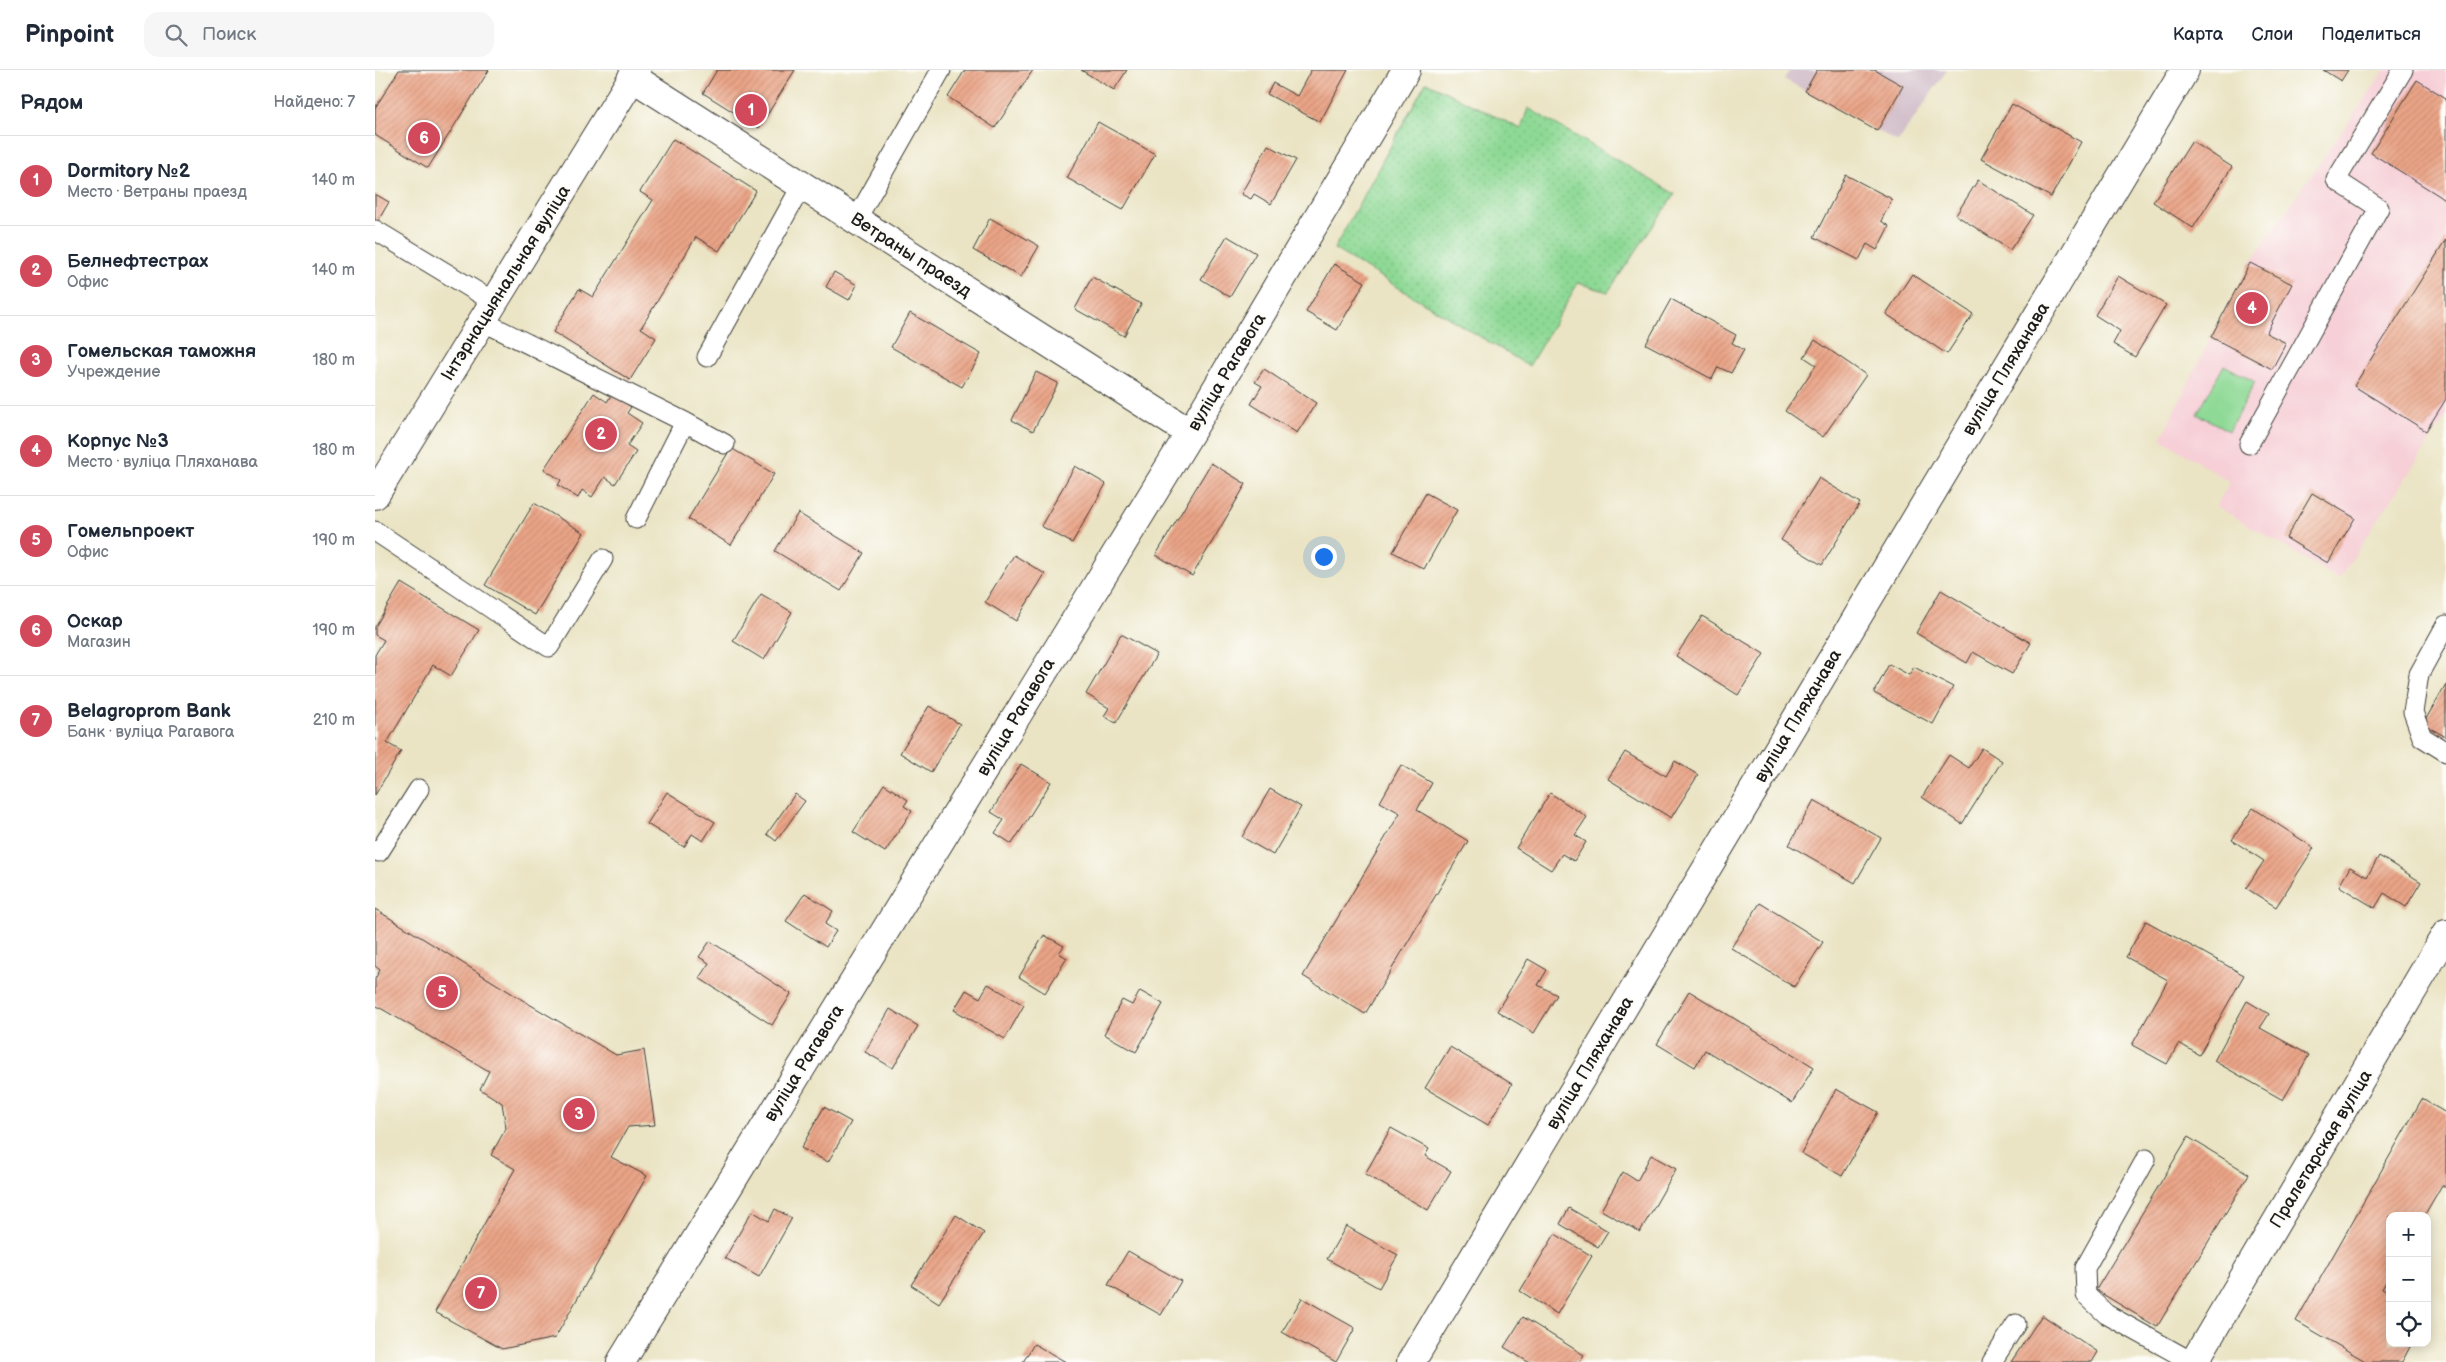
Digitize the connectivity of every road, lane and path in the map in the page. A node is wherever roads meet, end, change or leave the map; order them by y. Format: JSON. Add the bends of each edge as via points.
{"nodes":[{"id":1,"x":941,"y":70,"type":"edge"},
{"id":2,"x":1406,"y":70,"type":"edge"},
{"id":3,"x":2185,"y":70,"type":"edge"},
{"id":4,"x":2403,"y":70,"type":"edge"},
{"id":5,"x":635,"y":74,"type":"edge"},
{"id":6,"x":802,"y":185,"type":"junction"},
{"id":7,"x":856,"y":220,"type":"junction"},
{"id":8,"x":375,"y":230,"type":"edge"},
{"id":9,"x":488,"y":312,"type":"junction"},
{"id":10,"x":707,"y":356,"type":"dead end"},
{"id":11,"x":685,"y":422,"type":"junction"},
{"id":12,"x":1190,"y":433,"type":"junction"},
{"id":13,"x":725,"y":444,"type":"dead end"},
{"id":14,"x":2249,"y":444,"type":"dead end"},
{"id":15,"x":375,"y":495,"type":"edge"},
{"id":16,"x":637,"y":519,"type":"dead end"},
{"id":17,"x":375,"y":531,"type":"edge"},
{"id":18,"x":603,"y":559,"type":"dead end"},
{"id":19,"x":2446,"y":625,"type":"edge"},
{"id":20,"x":2446,"y":752,"type":"edge"},
{"id":21,"x":419,"y":789,"type":"dead end"},
{"id":22,"x":375,"y":850,"type":"edge"},
{"id":23,"x":2446,"y":934,"type":"edge"},
{"id":24,"x":2146,"y":1159,"type":"dead end"},
{"id":25,"x":2015,"y":1324,"type":"dead end"},
{"id":26,"x":621,"y":1362,"type":"edge"},
{"id":27,"x":1411,"y":1362,"type":"edge"},
{"id":28,"x":1992,"y":1362,"type":"edge"},
{"id":29,"x":2193,"y":1362,"type":"edge"}],
"edges":[{"from":1,"to":7,"type":"lane"},
{"from":2,"to":12,"type":"street","name":"вуліца Рагавога"},
{"from":3,"to":27,"type":"street","name":"вуліца Пляханава"},
{"from":4,"to":14,"type":"lane","via":[[2336,180],[2379,208]]},
{"from":5,"to":6,"type":"street","name":"Ветраны праезд"},
{"from":5,"to":9,"type":"street","name":"Інтэрнацыянальная вуліца"},
{"from":6,"to":7,"type":"street","name":"Ветраны праезд"},
{"from":6,"to":10,"type":"lane"},
{"from":7,"to":12,"type":"street","name":"Ветраны праезд"},
{"from":8,"to":9,"type":"lane"},
{"from":9,"to":11,"type":"lane"},
{"from":9,"to":15,"type":"street","name":"Інтэрнацыянальная вуліца"},
{"from":11,"to":13,"type":"lane"},
{"from":11,"to":16,"type":"lane"},
{"from":12,"to":26,"type":"street","name":"вуліца Рагавога"},
{"from":17,"to":18,"type":"lane","via":[[549,647]]},
{"from":19,"to":20,"type":"lane","via":[[2419,674],[2413,712],[2422,737]]},
{"from":21,"to":22,"type":"lane","via":[[379,852]]},
{"from":23,"to":29,"type":"street","name":"Пралетарская вуліца"},
{"from":24,"to":29,"type":"lane","via":[[2085,1268],[2086,1295],[2106,1314]]},
{"from":25,"to":28,"type":"lane"}]}
